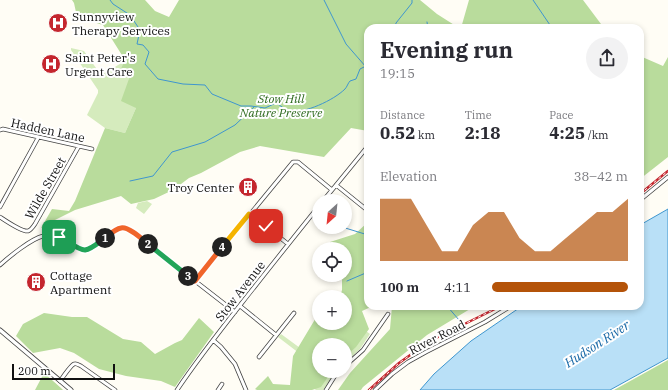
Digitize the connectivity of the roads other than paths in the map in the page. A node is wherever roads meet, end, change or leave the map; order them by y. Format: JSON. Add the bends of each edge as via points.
{"nodes":[{"id":1,"x":0,"y":130,"type":"edge"},
{"id":2,"x":38,"y":138,"type":"junction"},
{"id":3,"x":79,"y":146,"type":"junction"},
{"id":4,"x":92,"y":148,"type":"dead end"},
{"id":5,"x":364,"y":153,"type":"edge"},
{"id":6,"x":668,"y":177,"type":"edge"},
{"id":7,"x":336,"y":185,"type":"junction"},
{"id":8,"x":332,"y":190,"type":"junction"},
{"id":9,"x":329,"y":194,"type":"edge"},
{"id":10,"x":644,"y":197,"type":"edge"},
{"id":11,"x":0,"y":207,"type":"edge"},
{"id":12,"x":364,"y":208,"type":"edge"},
{"id":13,"x":249,"y":214,"type":"junction"},
{"id":14,"x":312,"y":215,"type":"edge"},
{"id":15,"x":0,"y":217,"type":"edge"},
{"id":16,"x":288,"y":244,"type":"junction"},
{"id":17,"x":0,"y":265,"type":"edge"},
{"id":18,"x":195,"y":281,"type":"junction"},
{"id":19,"x":240,"y":306,"type":"junction"},
{"id":20,"x":504,"y":310,"type":"edge"},
{"id":21,"x":235,"y":312,"type":"junction"},
{"id":22,"x":294,"y":313,"type":"dead end"},
{"id":23,"x":388,"y":314,"type":"dead end"},
{"id":24,"x":0,"y":330,"type":"edge"},
{"id":25,"x":276,"y":335,"type":"junction"},
{"id":26,"x":213,"y":340,"type":"junction"},
{"id":27,"x":259,"y":358,"type":"dead end"},
{"id":28,"x":352,"y":360,"type":"edge"},
{"id":29,"x":334,"y":378,"type":"edge"},
{"id":30,"x":60,"y":381,"type":"junction"},
{"id":31,"x":222,"y":384,"type":"dead end"},
{"id":32,"x":70,"y":390,"type":"edge"},
{"id":33,"x":115,"y":390,"type":"edge"},
{"id":34,"x":177,"y":390,"type":"edge"},
{"id":35,"x":218,"y":390,"type":"edge"},
{"id":36,"x":246,"y":390,"type":"edge"},
{"id":37,"x":326,"y":390,"type":"edge"},
{"id":38,"x":375,"y":390,"type":"edge"}],
"edges":[{"from":1,"to":2,"type":"street","name":"Hadden Lane"},
{"from":2,"to":3,"type":"street","name":"Hadden Lane"},
{"from":2,"to":11,"type":"street"},
{"from":3,"to":4,"type":"street","name":"Hadden Lane"},
{"from":3,"to":15,"type":"street","name":"Wilde Street","via":[[31,229],[21,230]]},
{"from":5,"to":7,"type":"street"},
{"from":6,"to":10,"type":"street"},
{"from":7,"to":8,"type":"street"},
{"from":7,"to":12,"type":"street"},
{"from":8,"to":9,"type":"street"},
{"from":8,"to":13,"type":"street","via":[[296,161],[291,163]]},
{"from":13,"to":16,"type":"street"},
{"from":13,"to":18,"type":"street"},
{"from":14,"to":16,"type":"street","name":"Stow Avenue"},
{"from":16,"to":19,"type":"street","name":"Stow Avenue"},
{"from":17,"to":18,"type":"street","via":[[43,236],[59,237],[78,248],[87,249],[123,227]]},
{"from":18,"to":21,"type":"street"},
{"from":19,"to":21,"type":"street","name":"Stow Avenue"},
{"from":19,"to":25,"type":"street"},
{"from":20,"to":38,"type":"street","name":"River Road","via":[[408,362]]},
{"from":21,"to":26,"type":"street","name":"Stow Avenue"},
{"from":22,"to":25,"type":"street"},
{"from":23,"to":28,"type":"street","via":[[363,350]]},
{"from":24,"to":30,"type":"street"},
{"from":25,"to":27,"type":"street"},
{"from":26,"to":34,"type":"street","name":"Stow Avenue"},
{"from":26,"to":36,"type":"street","via":[[235,364]]},
{"from":29,"to":37,"type":"street"},
{"from":30,"to":32,"type":"street"},
{"from":30,"to":33,"type":"street","via":[[73,364],[76,364]]},
{"from":31,"to":35,"type":"street"}]}
